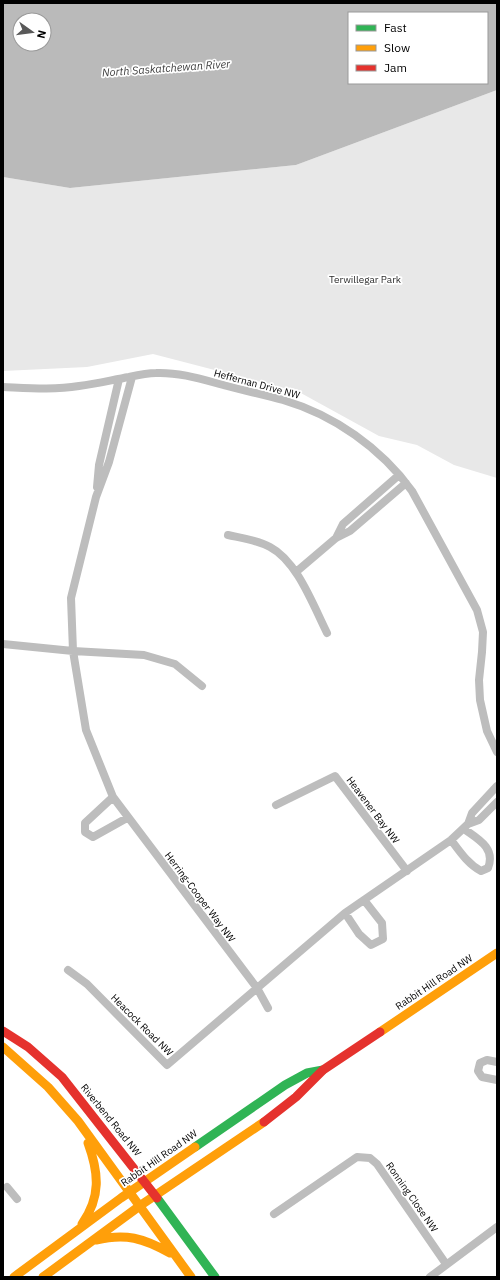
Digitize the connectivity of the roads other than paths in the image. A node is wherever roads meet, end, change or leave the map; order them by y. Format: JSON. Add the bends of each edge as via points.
{"nodes":[{"id":1,"x":132,"y":377,"type":"junction"},
{"id":2,"x":119,"y":379,"type":"junction"},
{"id":3,"x":3,"y":387,"type":"edge"},
{"id":4,"x":399,"y":475,"type":"junction"},
{"id":5,"x":406,"y":483,"type":"junction"},
{"id":6,"x":96,"y":497,"type":"junction"},
{"id":7,"x":228,"y":535,"type":"dead end"},
{"id":8,"x":336,"y":538,"type":"junction"},
{"id":9,"x":296,"y":572,"type":"junction"},
{"id":10,"x":327,"y":633,"type":"dead end"},
{"id":11,"x":3,"y":644,"type":"edge"},
{"id":12,"x":73,"y":651,"type":"junction"},
{"id":13,"x":202,"y":686,"type":"dead end"},
{"id":14,"x":497,"y":752,"type":"edge"},
{"id":15,"x":497,"y":786,"type":"edge"},
{"id":16,"x":112,"y":798,"type":"junction"},
{"id":17,"x":497,"y":802,"type":"edge"},
{"id":18,"x":276,"y":805,"type":"dead end"},
{"id":19,"x":127,"y":818,"type":"junction"},
{"id":20,"x":466,"y":826,"type":"junction"},
{"id":21,"x":451,"y":840,"type":"junction"},
{"id":22,"x":407,"y":871,"type":"junction"},
{"id":23,"x":364,"y":900,"type":"junction"},
{"id":24,"x":345,"y":913,"type":"junction"},
{"id":25,"x":497,"y":953,"type":"edge"},
{"id":26,"x":68,"y":970,"type":"dead end"},
{"id":27,"x":257,"y":988,"type":"junction"},
{"id":28,"x":268,"y":1008,"type":"dead end"},
{"id":29,"x":3,"y":1031,"type":"edge"},
{"id":30,"x":3,"y":1047,"type":"edge"},
{"id":31,"x":497,"y":1062,"type":"edge"},
{"id":32,"x":323,"y":1070,"type":"junction"},
{"id":33,"x":497,"y":1080,"type":"edge"},
{"id":34,"x":78,"y":1120,"type":"junction"},
{"id":35,"x":145,"y":1182,"type":"junction"},
{"id":36,"x":7,"y":1187,"type":"dead end"},
{"id":37,"x":129,"y":1193,"type":"junction"},
{"id":38,"x":155,"y":1195,"type":"junction"},
{"id":39,"x":17,"y":1200,"type":"dead end"},
{"id":40,"x":139,"y":1205,"type":"junction"},
{"id":41,"x":274,"y":1214,"type":"dead end"},
{"id":42,"x":497,"y":1228,"type":"edge"},
{"id":43,"x":77,"y":1229,"type":"junction"},
{"id":44,"x":89,"y":1242,"type":"junction"},
{"id":45,"x":175,"y":1256,"type":"junction"},
{"id":46,"x":446,"y":1264,"type":"junction"},
{"id":47,"x":14,"y":1277,"type":"edge"},
{"id":48,"x":43,"y":1277,"type":"edge"},
{"id":49,"x":191,"y":1277,"type":"edge"},
{"id":50,"x":215,"y":1277,"type":"edge"},
{"id":51,"x":430,"y":1277,"type":"edge"}],
"edges":[{"from":1,"to":2,"type":"street","name":"Heffernan Drive NW"},
{"from":1,"to":4,"type":"street","name":"Heffernan Drive NW","via":[[157,373],[186,376],[284,400],[327,417],[342,426],[373,449]]},
{"from":1,"to":6,"type":"street","name":"Herring-Cooper Way NW","via":[[109,462]]},
{"from":2,"to":3,"type":"street","name":"Heffernan Drive NW","via":[[63,387]]},
{"from":2,"to":6,"type":"street","name":"Herring-Cooper Way NW","via":[[99,465]]},
{"from":4,"to":5,"type":"street","name":"Heffernan Drive NW"},
{"from":4,"to":8,"type":"street","via":[[343,524]]},
{"from":5,"to":8,"type":"street","via":[[350,532]]},
{"from":5,"to":14,"type":"street","name":"Heffernan Drive NW","via":[[477,610],[482,632],[478,680],[480,700],[487,730]]},
{"from":6,"to":12,"type":"street","name":"Herring-Cooper Way NW","via":[[71,598]]},
{"from":7,"to":9,"type":"street","via":[[270,547],[286,558]]},
{"from":8,"to":9,"type":"street"},
{"from":9,"to":10,"type":"street"},
{"from":11,"to":12,"type":"street"},
{"from":12,"to":13,"type":"street","via":[[144,656],[175,664]]},
{"from":12,"to":16,"type":"street","name":"Herring-Cooper Way NW","via":[[86,730]]},
{"from":15,"to":20,"type":"street","name":"Heacock Road NW","via":[[472,813]]},
{"from":16,"to":19,"type":"street","name":"Herring-Cooper Way NW"},
{"from":16,"to":19,"type":"street","via":[[85,823],[85,832],[93,837]]},
{"from":17,"to":20,"type":"street","name":"Heacock Road NW","via":[[479,820]]},
{"from":18,"to":22,"type":"street","name":"Heavener Bay NW","via":[[335,776]]},
{"from":19,"to":27,"type":"street","name":"Herring-Cooper Way NW"},
{"from":20,"to":21,"type":"street","name":"Heacock Road NW"},
{"from":20,"to":21,"type":"street","via":[[486,846],[491,860],[488,868],[481,871],[475,868]]},
{"from":21,"to":22,"type":"street","name":"Heacock Road NW"},
{"from":22,"to":23,"type":"street","name":"Heacock Road NW"},
{"from":23,"to":24,"type":"street","name":"Heacock Road NW"},
{"from":23,"to":24,"type":"street","via":[[382,923],[383,939],[372,945],[359,934]]},
{"from":24,"to":27,"type":"street","name":"Heacock Road NW"},
{"from":25,"to":32,"type":"main road","name":"Rabbit Hill Road NW"},
{"from":26,"to":27,"type":"street","name":"Heacock Road NW","via":[[87,984],[167,1065]]},
{"from":27,"to":28,"type":"street"},
{"from":29,"to":35,"type":"main road","name":"Riverbend Road NW","via":[[28,1047],[62,1077]]},
{"from":30,"to":34,"type":"main road","via":[[48,1087]]},
{"from":31,"to":33,"type":"street","via":[[480,1062],[478,1071],[482,1077]]},
{"from":32,"to":35,"type":"main road","name":"Rabbit Hill Road NW","via":[[307,1073],[285,1085]]},
{"from":32,"to":38,"type":"main road","name":"Rabbit Hill Road NW","via":[[312,1083],[270,1117]]},
{"from":34,"to":37,"type":"main road"},
{"from":34,"to":43,"type":"main road","via":[[94,1156],[97,1190],[88,1216]]},
{"from":35,"to":37,"type":"main road","name":"Rabbit Hill Road NW"},
{"from":35,"to":38,"type":"main road","name":"Riverbend Road NW"},
{"from":36,"to":39,"type":"street"},
{"from":37,"to":40,"type":"main road"},
{"from":37,"to":43,"type":"main road","name":"Rabbit Hill Road NW"},
{"from":38,"to":40,"type":"main road","name":"Rabbit Hill Road NW"},
{"from":38,"to":50,"type":"main road","name":"Riverbend Road NW"},
{"from":40,"to":44,"type":"main road","name":"Rabbit Hill Road NW"},
{"from":40,"to":45,"type":"main road"},
{"from":41,"to":46,"type":"street","name":"Ronning Close NW","via":[[357,1157],[365,1156],[377,1164]]},
{"from":42,"to":46,"type":"street"},
{"from":43,"to":47,"type":"main road","name":"Rabbit Hill Road NW"},
{"from":44,"to":45,"type":"main road","via":[[123,1235],[153,1243]]},
{"from":44,"to":48,"type":"main road","name":"Rabbit Hill Road NW"},
{"from":45,"to":49,"type":"main road"},
{"from":46,"to":51,"type":"street"}]}
